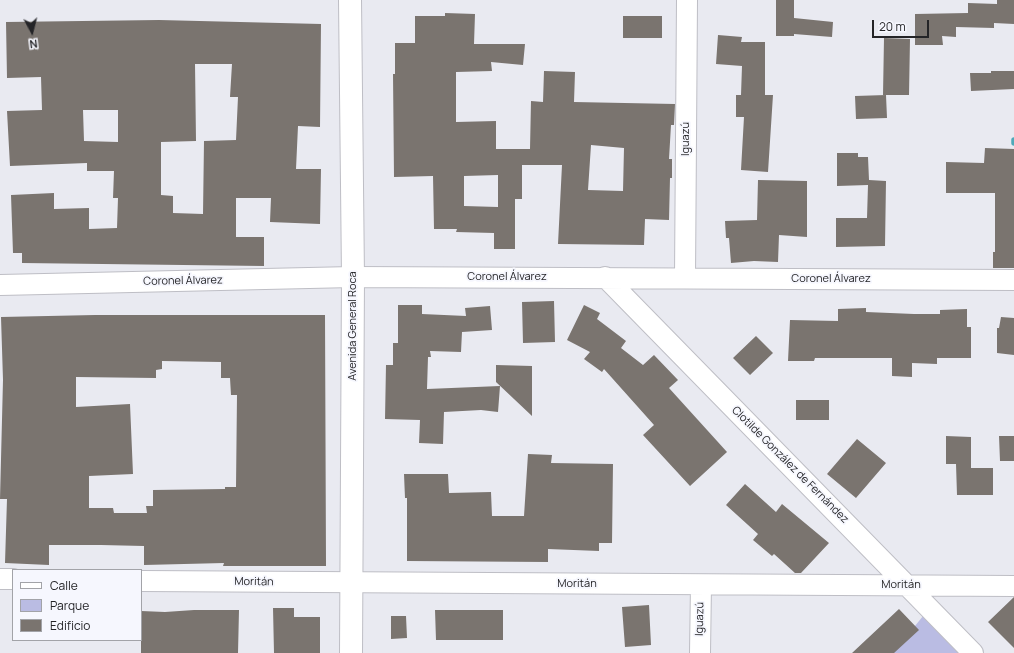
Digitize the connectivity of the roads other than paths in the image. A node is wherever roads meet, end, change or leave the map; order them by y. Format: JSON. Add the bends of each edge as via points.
{"nodes":[{"id":1,"x":350,"y":0,"type":"edge"},
{"id":2,"x":687,"y":0,"type":"edge"},
{"id":3,"x":353,"y":277,"type":"junction"},
{"id":4,"x":605,"y":277,"type":"junction"},
{"id":5,"x":686,"y":277,"type":"junction"},
{"id":6,"x":1014,"y":280,"type":"edge"},
{"id":7,"x":0,"y":284,"type":"edge"},
{"id":8,"x":0,"y":579,"type":"edge"},
{"id":9,"x":12,"y":579,"type":"edge"},
{"id":10,"x":142,"y":581,"type":"edge"},
{"id":11,"x":352,"y":583,"type":"junction"},
{"id":12,"x":701,"y":585,"type":"junction"},
{"id":13,"x":909,"y":585,"type":"junction"},
{"id":14,"x":1014,"y":586,"type":"edge"},
{"id":15,"x":351,"y":653,"type":"edge"},
{"id":16,"x":700,"y":653,"type":"edge"},
{"id":17,"x":974,"y":653,"type":"edge"}],
"edges":[{"from":1,"to":3,"type":"main road","name":"Avenida General Roca"},
{"from":2,"to":5,"type":"street","name":"Iguazú"},
{"from":3,"to":4,"type":"street","name":"Coronel Álvarez"},
{"from":3,"to":7,"type":"street","name":"Coronel Álvarez"},
{"from":3,"to":11,"type":"main road","name":"Avenida General Roca"},
{"from":4,"to":5,"type":"street","name":"Coronel Álvarez"},
{"from":4,"to":13,"type":"street","name":"Clotilde González de Fernández"},
{"from":5,"to":6,"type":"street","name":"Coronel Álvarez"},
{"from":8,"to":9,"type":"street"},
{"from":10,"to":11,"type":"street","name":"Moritán"},
{"from":11,"to":12,"type":"street","name":"Moritán"},
{"from":11,"to":15,"type":"main road","name":"Avenida General Roca"},
{"from":12,"to":13,"type":"street","name":"Moritán"},
{"from":12,"to":16,"type":"street","name":"Iguazú"},
{"from":13,"to":14,"type":"street","name":"Moritán"},
{"from":13,"to":17,"type":"street","name":"Clotilde González de Fernández"}]}
